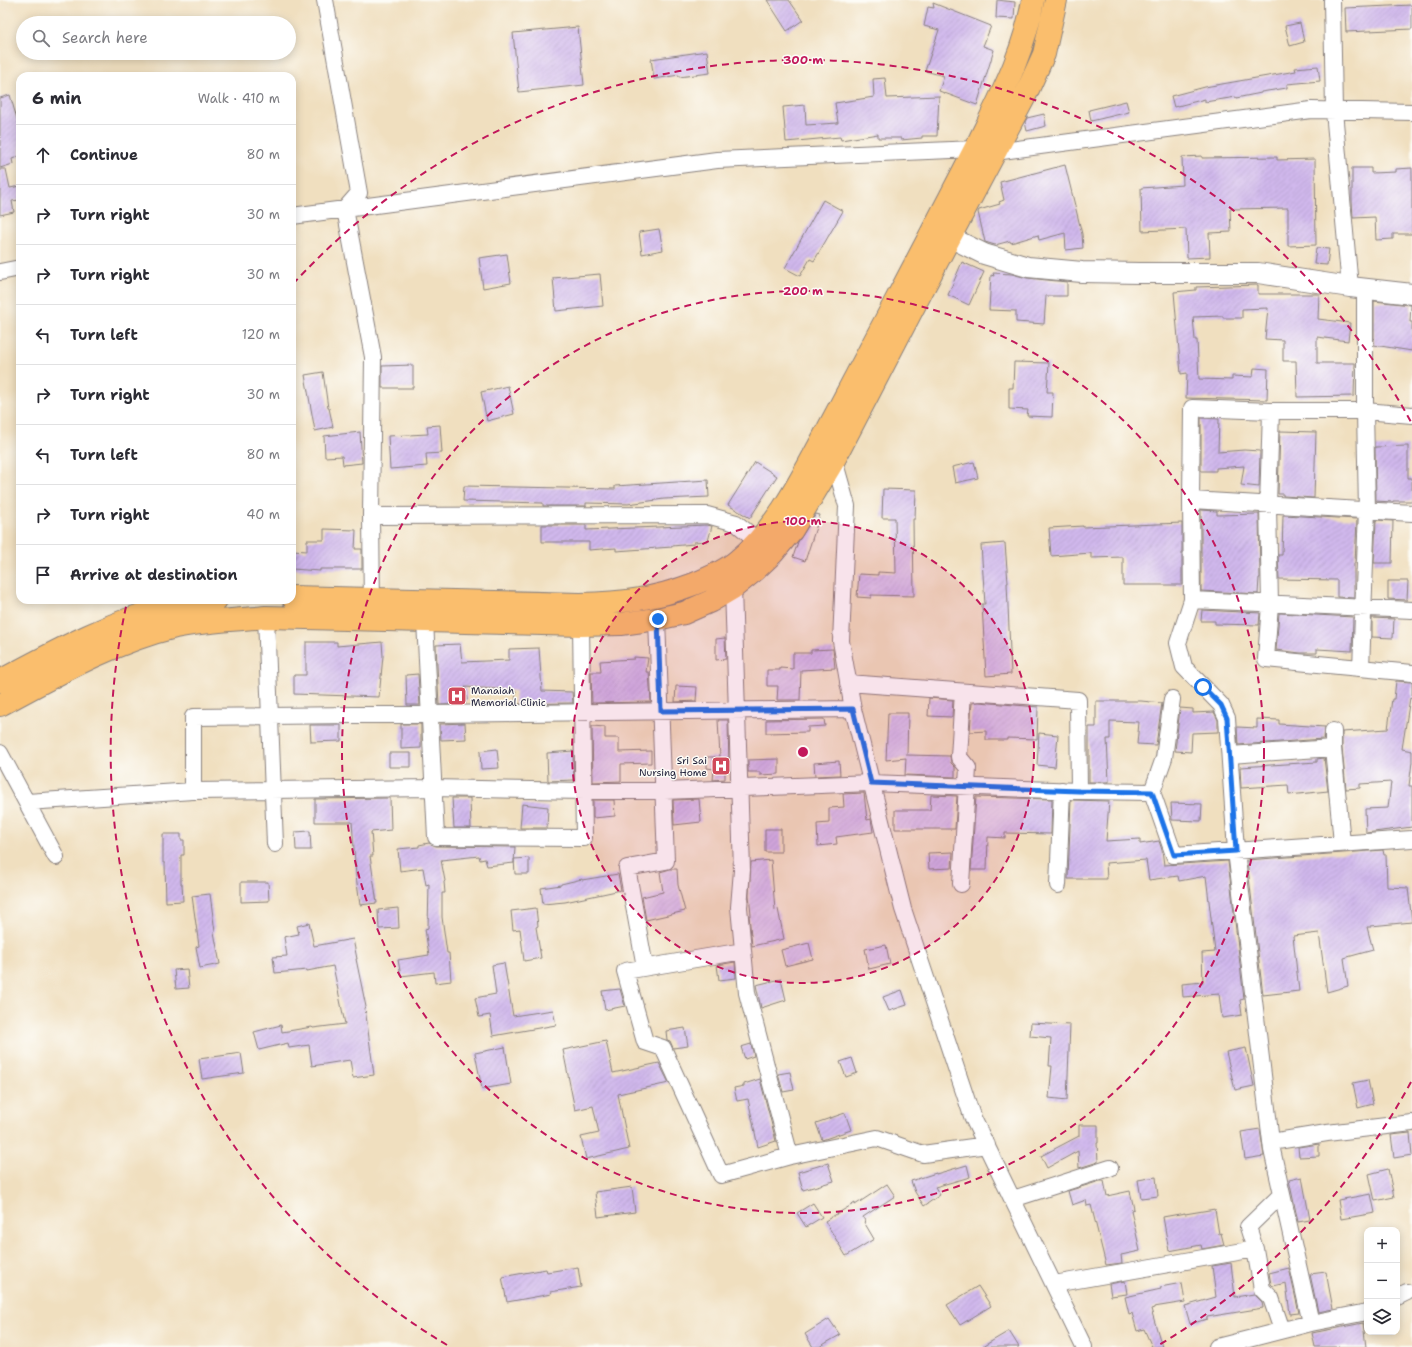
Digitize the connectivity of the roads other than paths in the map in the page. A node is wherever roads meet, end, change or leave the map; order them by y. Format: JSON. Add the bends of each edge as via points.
{"nodes":[{"id":1,"x":325,"y":0,"type":"edge"},
{"id":2,"x":1033,"y":0,"type":"edge"},
{"id":3,"x":1056,"y":0,"type":"edge"},
{"id":4,"x":1332,"y":0,"type":"edge"},
{"id":5,"x":1334,"y":111,"type":"junction"},
{"id":6,"x":1412,"y":112,"type":"edge"},
{"id":7,"x":985,"y":151,"type":"junction"},
{"id":8,"x":345,"y":209,"type":"junction"},
{"id":9,"x":296,"y":215,"type":"edge"},
{"id":10,"x":942,"y":233,"type":"junction"},
{"id":11,"x":16,"y":269,"type":"edge"},
{"id":12,"x":0,"y":272,"type":"edge"},
{"id":13,"x":1358,"y":287,"type":"junction"},
{"id":14,"x":1412,"y":294,"type":"edge"},
{"id":15,"x":878,"y":354,"type":"junction"},
{"id":16,"x":1271,"y":411,"type":"junction"},
{"id":17,"x":1365,"y":411,"type":"junction"},
{"id":18,"x":1412,"y":415,"type":"edge"},
{"id":19,"x":834,"y":460,"type":"junction"},
{"id":20,"x":1191,"y":500,"type":"junction"},
{"id":21,"x":1268,"y":505,"type":"junction"},
{"id":22,"x":1367,"y":510,"type":"junction"},
{"id":23,"x":1412,"y":513,"type":"edge"},
{"id":24,"x":371,"y":516,"type":"junction"},
{"id":25,"x":758,"y":541,"type":"junction"},
{"id":26,"x":734,"y":588,"type":"junction"},
{"id":27,"x":296,"y":598,"type":"edge"},
{"id":28,"x":1192,"y":600,"type":"junction"},
{"id":29,"x":187,"y":604,"type":"edge"},
{"id":30,"x":1270,"y":604,"type":"junction"},
{"id":31,"x":1364,"y":608,"type":"junction"},
{"id":32,"x":372,"y":610,"type":"junction"},
{"id":33,"x":1412,"y":610,"type":"edge"},
{"id":34,"x":266,"y":617,"type":"junction"},
{"id":35,"x":658,"y":619,"type":"junction"},
{"id":36,"x":425,"y":622,"type":"junction"},
{"id":37,"x":581,"y":625,"type":"junction"},
{"id":38,"x":1361,"y":668,"type":"junction"},
{"id":39,"x":1412,"y":673,"type":"edge"},
{"id":40,"x":0,"y":681,"type":"edge"},
{"id":41,"x":848,"y":683,"type":"junction"},
{"id":42,"x":963,"y":692,"type":"junction"},
{"id":43,"x":1172,"y":699,"type":"dead end"},
{"id":44,"x":0,"y":704,"type":"edge"},
{"id":45,"x":853,"y":709,"type":"junction"},
{"id":46,"x":738,"y":710,"type":"junction"},
{"id":47,"x":661,"y":711,"type":"junction"},
{"id":48,"x":582,"y":712,"type":"junction"},
{"id":49,"x":429,"y":714,"type":"junction"},
{"id":50,"x":271,"y":716,"type":"junction"},
{"id":51,"x":1333,"y":731,"type":"dead end"},
{"id":52,"x":1333,"y":748,"type":"junction"},
{"id":53,"x":0,"y":754,"type":"edge"},
{"id":54,"x":1230,"y":755,"type":"junction"},
{"id":55,"x":871,"y":783,"type":"junction"},
{"id":56,"x":967,"y":786,"type":"junction"},
{"id":57,"x":433,"y":788,"type":"junction"},
{"id":58,"x":740,"y":788,"type":"junction"},
{"id":59,"x":1062,"y":790,"type":"junction"},
{"id":60,"x":273,"y":791,"type":"junction"},
{"id":61,"x":584,"y":791,"type":"junction"},
{"id":62,"x":664,"y":791,"type":"junction"},
{"id":63,"x":1079,"y":791,"type":"junction"},
{"id":64,"x":193,"y":792,"type":"junction"},
{"id":65,"x":1152,"y":792,"type":"junction"},
{"id":66,"x":27,"y":802,"type":"junction"},
{"id":67,"x":1412,"y":838,"type":"edge"},
{"id":68,"x":1342,"y":843,"type":"junction"},
{"id":69,"x":275,"y":844,"type":"dead end"},
{"id":70,"x":1236,"y":851,"type":"junction"},
{"id":71,"x":56,"y":857,"type":"dead end"},
{"id":72,"x":961,"y":884,"type":"dead end"},
{"id":73,"x":1058,"y":886,"type":"dead end"},
{"id":74,"x":743,"y":951,"type":"junction"},
{"id":75,"x":645,"y":968,"type":"junction"},
{"id":76,"x":1412,"y":1123,"type":"edge"},
{"id":77,"x":1271,"y":1142,"type":"junction"},
{"id":78,"x":987,"y":1146,"type":"junction"},
{"id":79,"x":790,"y":1156,"type":"junction"},
{"id":80,"x":1110,"y":1168,"type":"dead end"},
{"id":81,"x":1282,"y":1194,"type":"junction"},
{"id":82,"x":1013,"y":1199,"type":"junction"},
{"id":83,"x":1255,"y":1249,"type":"junction"},
{"id":84,"x":1054,"y":1284,"type":"junction"},
{"id":85,"x":1364,"y":1313,"type":"edge"},
{"id":86,"x":1311,"y":1323,"type":"junction"},
{"id":87,"x":1282,"y":1330,"type":"junction"},
{"id":88,"x":1084,"y":1347,"type":"edge"},
{"id":89,"x":1217,"y":1347,"type":"edge"}],
"edges":[{"from":1,"to":8,"type":"street","via":[[359,193]]},
{"from":2,"to":7,"type":"highway","via":[[1021,50]]},
{"from":3,"to":7,"type":"highway","via":[[1044,54],[1025,96]]},
{"from":4,"to":5,"type":"street"},
{"from":5,"to":6,"type":"street"},
{"from":5,"to":7,"type":"street","via":[[1311,110]]},
{"from":5,"to":13,"type":"street"},
{"from":7,"to":8,"type":"street","via":[[717,160]]},
{"from":7,"to":10,"type":"highway"},
{"from":8,"to":9,"type":"street"},
{"from":8,"to":24,"type":"street","via":[[373,357]]},
{"from":10,"to":13,"type":"street","via":[[984,254],[1028,267],[1139,274],[1258,273]]},
{"from":10,"to":15,"type":"highway"},
{"from":11,"to":12,"type":"street"},
{"from":13,"to":14,"type":"street"},
{"from":13,"to":17,"type":"street"},
{"from":15,"to":19,"type":"highway"},
{"from":15,"to":25,"type":"highway","via":[[816,450],[778,516]]},
{"from":16,"to":17,"type":"street"},
{"from":16,"to":20,"type":"street","via":[[1192,408]]},
{"from":16,"to":21,"type":"street"},
{"from":17,"to":18,"type":"street"},
{"from":17,"to":22,"type":"street"},
{"from":19,"to":26,"type":"highway","via":[[792,530],[773,553]]},
{"from":19,"to":41,"type":"street","via":[[847,506],[841,641]]},
{"from":20,"to":21,"type":"street"},
{"from":20,"to":28,"type":"street"},
{"from":21,"to":22,"type":"street"},
{"from":21,"to":30,"type":"street"},
{"from":22,"to":23,"type":"street"},
{"from":22,"to":31,"type":"street"},
{"from":24,"to":25,"type":"street","via":[[707,515],[736,523]]},
{"from":24,"to":32,"type":"street"},
{"from":25,"to":32,"type":"highway","via":[[736,562],[709,578],[642,600]]},
{"from":26,"to":35,"type":"highway","via":[[684,613]]},
{"from":26,"to":46,"type":"street"},
{"from":27,"to":32,"type":"highway"},
{"from":28,"to":30,"type":"street"},
{"from":28,"to":54,"type":"street","via":[[1178,643],[1184,667],[1221,705],[1227,718]]},
{"from":29,"to":40,"type":"highway","via":[[134,616],[81,639]]},
{"from":30,"to":31,"type":"street"},
{"from":30,"to":38,"type":"street","via":[[1266,659]]},
{"from":31,"to":33,"type":"street"},
{"from":31,"to":38,"type":"street"},
{"from":32,"to":34,"type":"highway"},
{"from":32,"to":36,"type":"highway"},
{"from":34,"to":44,"type":"highway","via":[[176,627],[147,635],[114,647]]},
{"from":34,"to":50,"type":"street"},
{"from":35,"to":37,"type":"highway","via":[[621,624]]},
{"from":35,"to":47,"type":"street"},
{"from":36,"to":37,"type":"highway"},
{"from":36,"to":49,"type":"street"},
{"from":37,"to":48,"type":"street"},
{"from":38,"to":39,"type":"street"},
{"from":41,"to":42,"type":"street"},
{"from":41,"to":45,"type":"street"},
{"from":42,"to":56,"type":"street","via":[[960,757],[968,768]]},
{"from":42,"to":63,"type":"street","via":[[1078,700]]},
{"from":43,"to":65,"type":"street","via":[[1164,758]]},
{"from":45,"to":46,"type":"street"},
{"from":45,"to":55,"type":"street"},
{"from":46,"to":47,"type":"street"},
{"from":46,"to":58,"type":"street"},
{"from":47,"to":48,"type":"street"},
{"from":47,"to":62,"type":"street"},
{"from":48,"to":49,"type":"street"},
{"from":48,"to":61,"type":"street"},
{"from":49,"to":50,"type":"street"},
{"from":49,"to":57,"type":"street"},
{"from":50,"to":60,"type":"street"},
{"from":50,"to":64,"type":"street","via":[[193,717]]},
{"from":51,"to":52,"type":"street"},
{"from":52,"to":54,"type":"street"},
{"from":52,"to":68,"type":"street"},
{"from":53,"to":66,"type":"street"},
{"from":54,"to":70,"type":"street"},
{"from":55,"to":56,"type":"street"},
{"from":55,"to":58,"type":"street"},
{"from":55,"to":78,"type":"street","via":[[902,909],[972,1116]]},
{"from":56,"to":59,"type":"street"},
{"from":56,"to":72,"type":"street"},
{"from":57,"to":60,"type":"street"},
{"from":57,"to":61,"type":"street"},
{"from":57,"to":61,"type":"street","via":[[436,837],[584,838]]},
{"from":58,"to":62,"type":"street"},
{"from":58,"to":74,"type":"street","via":[[742,870],[739,907]]},
{"from":59,"to":63,"type":"street"},
{"from":59,"to":73,"type":"street"},
{"from":60,"to":64,"type":"street"},
{"from":60,"to":69,"type":"street"},
{"from":61,"to":62,"type":"street"},
{"from":62,"to":75,"type":"street","via":[[666,861],[627,868]]},
{"from":63,"to":65,"type":"street"},
{"from":64,"to":66,"type":"street"},
{"from":65,"to":70,"type":"street","via":[[1174,855]]},
{"from":66,"to":71,"type":"street"},
{"from":67,"to":68,"type":"street"},
{"from":68,"to":70,"type":"street"},
{"from":70,"to":77,"type":"street"},
{"from":74,"to":75,"type":"street"},
{"from":74,"to":79,"type":"street","via":[[747,993]]},
{"from":75,"to":79,"type":"street","via":[[625,971],[645,1042],[663,1048],[721,1175]]},
{"from":76,"to":77,"type":"street","via":[[1327,1132]]},
{"from":77,"to":81,"type":"street"},
{"from":78,"to":79,"type":"street","via":[[923,1154],[878,1138]]},
{"from":78,"to":82,"type":"street"},
{"from":80,"to":82,"type":"street"},
{"from":81,"to":83,"type":"street","via":[[1248,1227]]},
{"from":81,"to":86,"type":"street"},
{"from":82,"to":84,"type":"street"},
{"from":83,"to":84,"type":"street"},
{"from":83,"to":87,"type":"street","via":[[1262,1289],[1271,1298]]},
{"from":84,"to":88,"type":"street"},
{"from":85,"to":86,"type":"street"},
{"from":86,"to":87,"type":"street"},
{"from":87,"to":89,"type":"street"}]}
